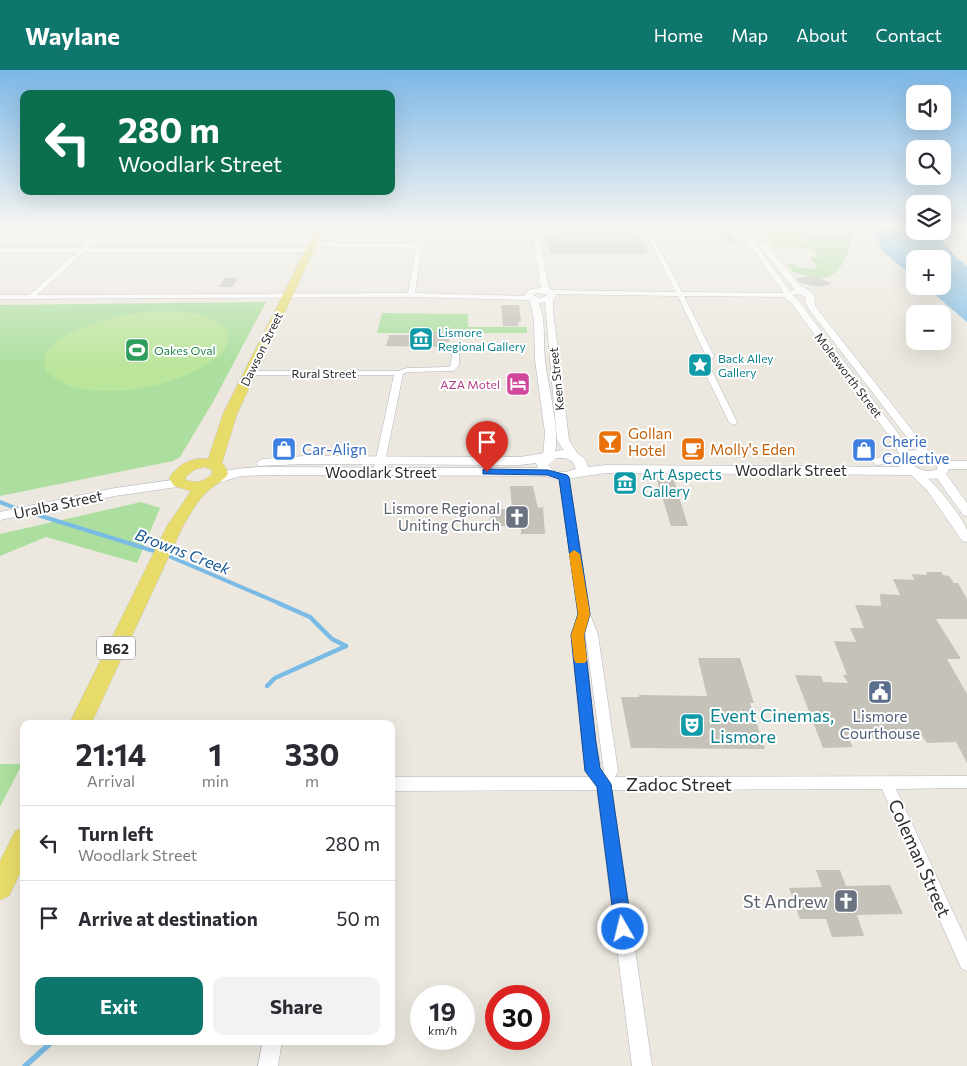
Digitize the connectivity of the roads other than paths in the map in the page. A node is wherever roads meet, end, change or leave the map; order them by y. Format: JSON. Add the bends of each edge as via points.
{"nodes":[{"id":1,"x":59,"y":271,"type":"edge"},
{"id":2,"x":299,"y":271,"type":"edge"},
{"id":3,"x":415,"y":271,"type":"edge"},
{"id":4,"x":533,"y":271,"type":"edge"},
{"id":5,"x":542,"y":271,"type":"edge"},
{"id":6,"x":668,"y":271,"type":"edge"},
{"id":7,"x":771,"y":271,"type":"edge"},
{"id":8,"x":784,"y":271,"type":"edge"},
{"id":9,"x":534,"y":277,"type":"dead end"},
{"id":10,"x":678,"y":292,"type":"junction"},
{"id":11,"x":532,"y":293,"type":"junction"},
{"id":12,"x":548,"y":294,"type":"junction"},
{"id":13,"x":287,"y":295,"type":"junction"},
{"id":14,"x":411,"y":295,"type":"junction"},
{"id":15,"x":788,"y":295,"type":"junction"},
{"id":16,"x":806,"y":295,"type":"junction"},
{"id":17,"x":0,"y":297,"type":"edge"},
{"id":18,"x":31,"y":297,"type":"junction"},
{"id":19,"x":455,"y":353,"type":"dead end"},
{"id":20,"x":403,"y":371,"type":"junction"},
{"id":21,"x":249,"y":373,"type":"junction"},
{"id":22,"x":230,"y":414,"type":"junction"},
{"id":23,"x":733,"y":422,"type":"dead end"},
{"id":24,"x":926,"y":455,"type":"junction"},
{"id":25,"x":547,"y":457,"type":"junction"},
{"id":26,"x":903,"y":457,"type":"junction"},
{"id":27,"x":577,"y":462,"type":"junction"},
{"id":28,"x":967,"y":465,"type":"edge"},
{"id":29,"x":379,"y":466,"type":"junction"},
{"id":30,"x":941,"y":470,"type":"junction"},
{"id":31,"x":548,"y":472,"type":"junction"},
{"id":32,"x":914,"y":472,"type":"junction"},
{"id":33,"x":213,"y":474,"type":"junction"},
{"id":34,"x":182,"y":476,"type":"junction"},
{"id":35,"x":564,"y":477,"type":"junction"},
{"id":36,"x":967,"y":512,"type":"edge"},
{"id":37,"x":4,"y":516,"type":"edge"},
{"id":38,"x":175,"y":526,"type":"junction"},
{"id":39,"x":967,"y":538,"type":"edge"},
{"id":40,"x":82,"y":720,"type":"edge"},
{"id":41,"x":886,"y":782,"type":"junction"},
{"id":42,"x":967,"y":782,"type":"edge"},
{"id":43,"x":395,"y":784,"type":"edge"},
{"id":44,"x":604,"y":784,"type":"junction"},
{"id":45,"x":20,"y":847,"type":"edge"},
{"id":46,"x":0,"y":887,"type":"edge"},
{"id":47,"x":967,"y":962,"type":"edge"},
{"id":48,"x":272,"y":1045,"type":"edge"},
{"id":49,"x":268,"y":1066,"type":"edge"},
{"id":50,"x":642,"y":1066,"type":"edge"}],
"edges":[{"from":1,"to":18,"type":"street"},
{"from":2,"to":13,"type":"main road","name":"Dawson Street","number":"B62"},
{"from":3,"to":14,"type":"street"},
{"from":4,"to":9,"type":"street"},
{"from":5,"to":12,"type":"street","name":"Keen Street"},
{"from":6,"to":10,"type":"street"},
{"from":7,"to":15,"type":"street","name":"Molesworth Street"},
{"from":8,"to":16,"type":"street","name":"Molesworth Street"},
{"from":10,"to":12,"type":"street"},
{"from":10,"to":15,"type":"street"},
{"from":10,"to":23,"type":"street","via":[[710,356],[704,363]]},
{"from":11,"to":12,"type":"street"},
{"from":11,"to":14,"type":"street"},
{"from":11,"to":25,"type":"street","name":"Keen Street","via":[[548,423],[550,448]]},
{"from":12,"to":27,"type":"street","name":"Keen Street","via":[[564,440]]},
{"from":13,"to":14,"type":"street"},
{"from":13,"to":18,"type":"street"},
{"from":13,"to":21,"type":"main road","name":"Dawson Street","number":"B62"},
{"from":15,"to":16,"type":"street","via":[[799,300]]},
{"from":15,"to":26,"type":"street","name":"Molesworth Street","via":[[897,440]]},
{"from":16,"to":24,"type":"street","name":"Molesworth Street","via":[[811,306]]},
{"from":17,"to":18,"type":"street"},
{"from":19,"to":20,"type":"street","name":"Rural Street","via":[[451,368]]},
{"from":20,"to":21,"type":"street","name":"Rural Street"},
{"from":20,"to":29,"type":"street","via":[[390,423],[386,425]]},
{"from":21,"to":22,"type":"main road","name":"Dawson Street","number":"B62"},
{"from":22,"to":33,"type":"main road","name":"Dawson Street","number":"B62","via":[[216,454]]},
{"from":22,"to":34,"type":"main road","name":"Dawson Street","number":"B62"},
{"from":24,"to":26,"type":"main road","name":"Woodlark Street","via":[[914,453]]},
{"from":24,"to":30,"type":"main road","via":[[936,459]]},
{"from":25,"to":27,"type":"main road","name":"Woodlark Street","via":[[560,454]]},
{"from":25,"to":29,"type":"main road","name":"Woodlark Street","via":[[520,461]]},
{"from":25,"to":31,"type":"main road","via":[[542,465]]},
{"from":26,"to":27,"type":"main road","name":"Woodlark Street","via":[[878,461]]},
{"from":26,"to":32,"type":"main road","via":[[904,466]]},
{"from":27,"to":32,"type":"main road","name":"Woodlark Street","via":[[606,469]]},
{"from":27,"to":35,"type":"main road"},
{"from":28,"to":30,"type":"main road","name":"Woodlark Street"},
{"from":29,"to":31,"type":"main road","name":"Woodlark Street"},
{"from":29,"to":33,"type":"main road","name":"Woodlark Street"},
{"from":30,"to":32,"type":"main road","name":"Woodlark Street","via":[[929,475]]},
{"from":30,"to":36,"type":"street"},
{"from":31,"to":35,"type":"main road","name":"Woodlark Street"},
{"from":32,"to":39,"type":"street","via":[[931,486]]},
{"from":33,"to":34,"type":"main road","via":[[198,464]]},
{"from":33,"to":34,"type":"main road","via":[[194,487]]},
{"from":33,"to":38,"type":"main road","name":"Dawson Street","number":"B62"},
{"from":34,"to":37,"type":"main road","name":"Uralba Street"},
{"from":34,"to":38,"type":"main road","name":"Dawson Street","number":"B62"},
{"from":35,"to":44,"type":"street","via":[[584,614],[578,635],[589,743],[593,771]]},
{"from":38,"to":40,"type":"main road","name":"Dawson Street","number":"B62"},
{"from":41,"to":42,"type":"street","name":"Zadoc Street"},
{"from":41,"to":44,"type":"street","name":"Zadoc Street"},
{"from":41,"to":47,"type":"street","name":"Coleman Street"},
{"from":43,"to":44,"type":"street","name":"Zadoc Street"},
{"from":44,"to":50,"type":"street"},
{"from":45,"to":46,"type":"main road"},
{"from":48,"to":49,"type":"street"}]}
